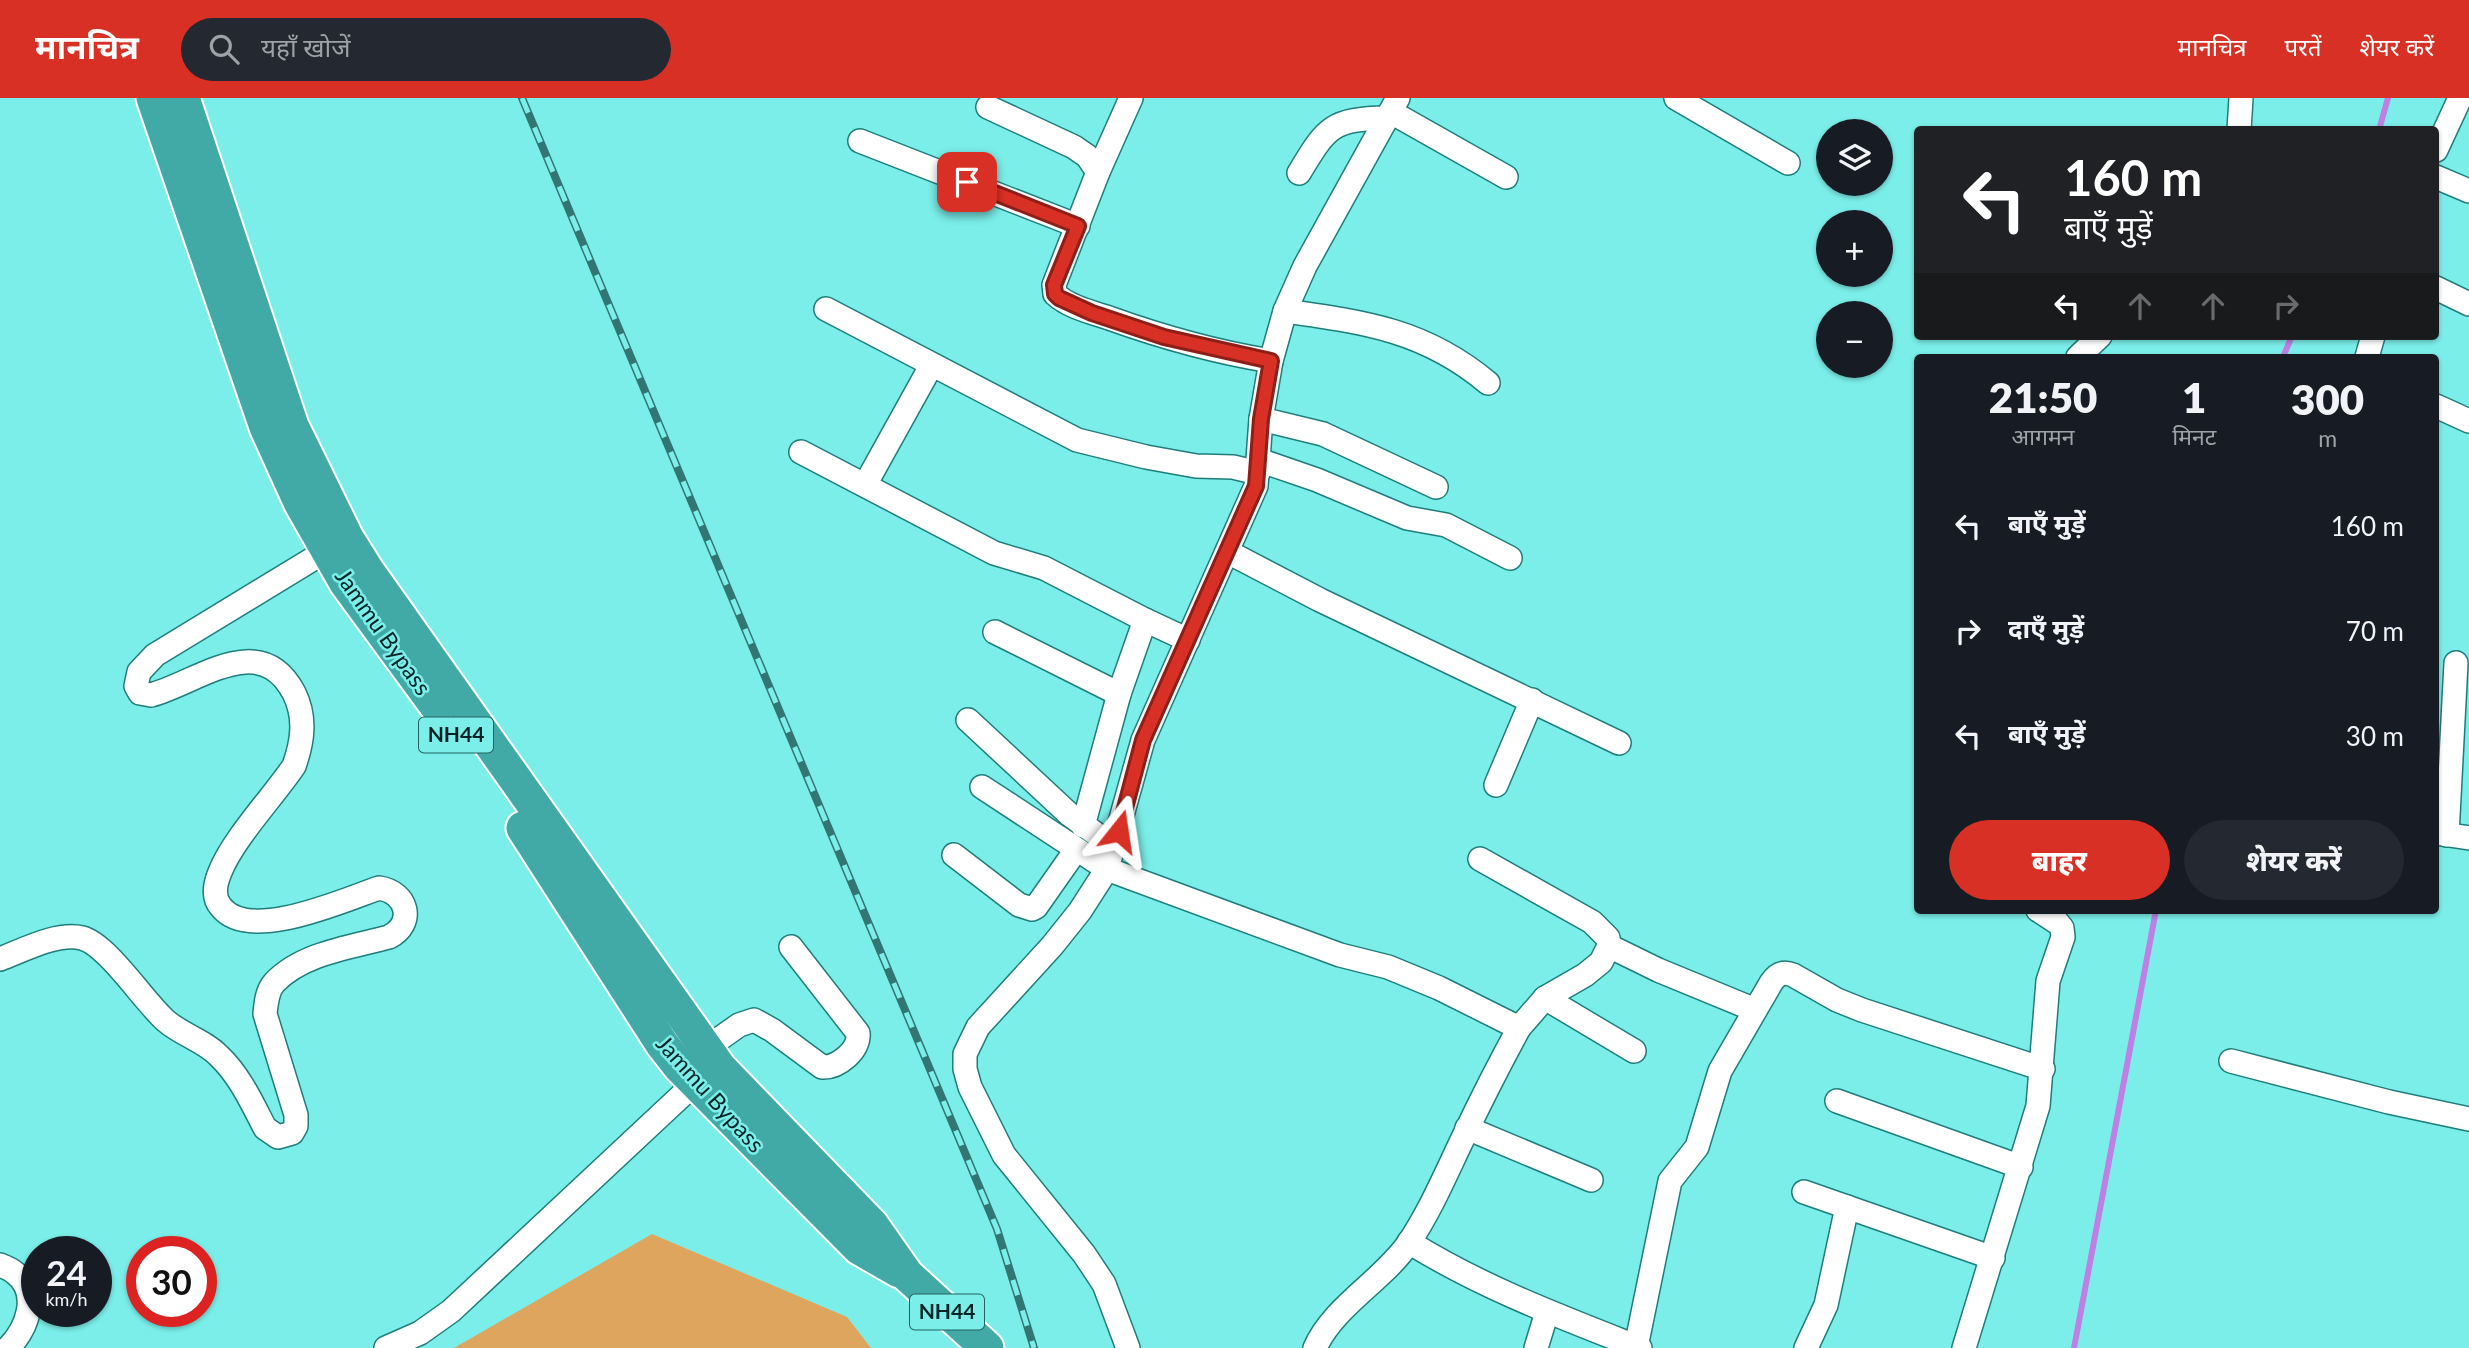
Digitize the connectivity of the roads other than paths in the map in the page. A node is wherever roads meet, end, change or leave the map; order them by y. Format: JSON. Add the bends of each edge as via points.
{"nodes":[{"id":1,"x":153,"y":98,"type":"edge"},
{"id":2,"x":183,"y":98,"type":"edge"},
{"id":3,"x":1131,"y":98,"type":"edge"},
{"id":4,"x":1676,"y":98,"type":"edge"},
{"id":5,"x":2241,"y":98,"type":"edge"},
{"id":6,"x":2460,"y":98,"type":"edge"},
{"id":7,"x":988,"y":107,"type":"dead end"},
{"id":8,"x":1392,"y":109,"type":"edge"},
{"id":9,"x":2239,"y":126,"type":"edge"},
{"id":10,"x":860,"y":141,"type":"dead end"},
{"id":11,"x":2439,"y":144,"type":"edge"},
{"id":12,"x":1787,"y":163,"type":"dead end"},
{"id":13,"x":1098,"y":172,"type":"junction"},
{"id":14,"x":1299,"y":173,"type":"dead end"},
{"id":15,"x":1506,"y":177,"type":"dead end"},
{"id":16,"x":2439,"y":178,"type":"edge"},
{"id":17,"x":2469,"y":191,"type":"edge"},
{"id":18,"x":1078,"y":226,"type":"junction"},
{"id":19,"x":2439,"y":289,"type":"edge"},
{"id":20,"x":2469,"y":304,"type":"edge"},
{"id":21,"x":826,"y":309,"type":"dead end"},
{"id":22,"x":1285,"y":311,"type":"junction"},
{"id":23,"x":2096,"y":340,"type":"edge"},
{"id":24,"x":2081,"y":354,"type":"edge"},
{"id":25,"x":1254,"y":358,"type":"junction"},
{"id":26,"x":932,"y":366,"type":"junction"},
{"id":27,"x":1488,"y":383,"type":"dead end"},
{"id":28,"x":2439,"y":407,"type":"edge"},
{"id":29,"x":1261,"y":419,"type":"junction"},
{"id":30,"x":2469,"y":421,"type":"edge"},
{"id":31,"x":801,"y":452,"type":"dead end"},
{"id":32,"x":1250,"y":468,"type":"junction"},
{"id":33,"x":865,"y":485,"type":"junction"},
{"id":34,"x":1436,"y":487,"type":"dead end"},
{"id":35,"x":337,"y":544,"type":"junction"},
{"id":36,"x":1228,"y":552,"type":"junction"},
{"id":37,"x":1510,"y":558,"type":"dead end"},
{"id":38,"x":1165,"y":629,"type":"junction"},
{"id":39,"x":995,"y":632,"type":"dead end"},
{"id":40,"x":2456,"y":663,"type":"dead end"},
{"id":41,"x":1119,"y":694,"type":"junction"},
{"id":42,"x":1532,"y":700,"type":"junction"},
{"id":43,"x":968,"y":720,"type":"dead end"},
{"id":44,"x":1619,"y":743,"type":"dead end"},
{"id":45,"x":1496,"y":785,"type":"dead end"},
{"id":46,"x":982,"y":787,"type":"dead end"},
{"id":47,"x":1097,"y":835,"type":"junction"},
{"id":48,"x":2451,"y":835,"type":"edge"},
{"id":49,"x":954,"y":855,"type":"dead end"},
{"id":50,"x":1090,"y":859,"type":"junction"},
{"id":51,"x":1480,"y":859,"type":"dead end"},
{"id":52,"x":2044,"y":914,"type":"edge"},
{"id":53,"x":1609,"y":946,"type":"junction"},
{"id":54,"x":791,"y":947,"type":"dead end"},
{"id":55,"x":0,"y":959,"type":"edge"},
{"id":56,"x":1545,"y":998,"type":"junction"},
{"id":57,"x":1755,"y":1010,"type":"junction"},
{"id":58,"x":1519,"y":1028,"type":"junction"},
{"id":59,"x":705,"y":1049,"type":"junction"},
{"id":60,"x":1634,"y":1051,"type":"dead end"},
{"id":61,"x":2231,"y":1060,"type":"dead end"},
{"id":62,"x":2043,"y":1069,"type":"junction"},
{"id":63,"x":695,"y":1083,"type":"junction"},
{"id":64,"x":1837,"y":1101,"type":"dead end"},
{"id":65,"x":2469,"y":1119,"type":"edge"},
{"id":66,"x":1467,"y":1128,"type":"junction"},
{"id":67,"x":2021,"y":1167,"type":"junction"},
{"id":68,"x":1591,"y":1180,"type":"dead end"},
{"id":69,"x":1804,"y":1192,"type":"dead end"},
{"id":70,"x":1847,"y":1207,"type":"junction"},
{"id":71,"x":1409,"y":1242,"type":"junction"},
{"id":72,"x":1993,"y":1258,"type":"junction"},
{"id":73,"x":0,"y":1265,"type":"edge"},
{"id":74,"x":907,"y":1275,"type":"junction"},
{"id":75,"x":1547,"y":1312,"type":"junction"},
{"id":76,"x":1638,"y":1347,"type":"edge"},
{"id":77,"x":8,"y":1348,"type":"edge"},
{"id":78,"x":386,"y":1348,"type":"edge"},
{"id":79,"x":987,"y":1348,"type":"edge"},
{"id":80,"x":1128,"y":1348,"type":"edge"},
{"id":81,"x":1315,"y":1348,"type":"edge"},
{"id":82,"x":1536,"y":1348,"type":"edge"},
{"id":83,"x":1806,"y":1348,"type":"edge"},
{"id":84,"x":1964,"y":1348,"type":"edge"}],
"edges":[{"from":1,"to":35,"type":"highway","name":"Jammu Bypass","number":"NH44","via":[[265,427],[300,502]]},
{"from":2,"to":35,"type":"highway","name":"Jammu Bypass","number":"NH44","via":[[292,426]]},
{"from":3,"to":13,"type":"street"},
{"from":4,"to":12,"type":"street"},
{"from":5,"to":9,"type":"street"},
{"from":6,"to":11,"type":"street"},
{"from":7,"to":13,"type":"street","via":[[1074,147]]},
{"from":8,"to":14,"type":"street","via":[[1335,125]]},
{"from":8,"to":15,"type":"street"},
{"from":8,"to":22,"type":"street"},
{"from":10,"to":18,"type":"street"},
{"from":13,"to":18,"type":"street"},
{"from":16,"to":17,"type":"street"},
{"from":18,"to":25,"type":"street","via":[[1054,285],[1059,298],[1164,337]]},
{"from":19,"to":20,"type":"street"},
{"from":21,"to":26,"type":"street"},
{"from":22,"to":25,"type":"street"},
{"from":22,"to":27,"type":"street","via":[[1370,324],[1427,342]]},
{"from":23,"to":24,"type":"street"},
{"from":25,"to":29,"type":"street"},
{"from":26,"to":32,"type":"street","via":[[1077,440],[1196,466]]},
{"from":26,"to":33,"type":"street"},
{"from":28,"to":30,"type":"street"},
{"from":29,"to":32,"type":"street"},
{"from":29,"to":34,"type":"street","via":[[1323,434]]},
{"from":31,"to":33,"type":"street"},
{"from":32,"to":36,"type":"street","via":[[1251,501]]},
{"from":32,"to":37,"type":"street","via":[[1317,480],[1407,518],[1446,525]]},
{"from":33,"to":38,"type":"street","via":[[994,553],[1044,568]]},
{"from":35,"to":55,"type":"street","via":[[155,654],[139,673],[136,686],[140,693],[151,695],[224,665],[260,663],[290,685],[300,706],[303,725],[294,766],[219,873],[215,900],[223,911],[234,918],[264,922],[379,888],[391,890],[405,909],[399,932],[317,957],[293,967],[273,984],[265,1014],[296,1115],[292,1133],[278,1137],[265,1128],[239,1080],[218,1054],[165,1021],[88,940],[61,939]]},
{"from":35,"to":59,"type":"highway","name":"Jammu Bypass","number":"NH44","via":[[367,570]]},
{"from":35,"to":63,"type":"highway","name":"Jammu Bypass","number":"NH44","via":[[346,583],[509,807],[662,1044]]},
{"from":36,"to":38,"type":"street"},
{"from":36,"to":42,"type":"street"},
{"from":38,"to":41,"type":"street"},
{"from":38,"to":47,"type":"street","via":[[1143,740]]},
{"from":39,"to":41,"type":"street"},
{"from":40,"to":48,"type":"street"},
{"from":41,"to":47,"type":"street"},
{"from":42,"to":44,"type":"street"},
{"from":42,"to":45,"type":"street"},
{"from":43,"to":47,"type":"street"},
{"from":46,"to":50,"type":"street"},
{"from":47,"to":50,"type":"street"},
{"from":49,"to":50,"type":"street","via":[[1019,905],[1032,909]]},
{"from":50,"to":58,"type":"street","via":[[1340,956],[1388,967]]},
{"from":50,"to":80,"type":"street","via":[[1080,911],[978,1027],[965,1054],[965,1069],[1004,1155],[1104,1284]]},
{"from":51,"to":53,"type":"street","via":[[1592,922],[1608,938]]},
{"from":52,"to":62,"type":"street","via":[[2058,923],[2063,937],[2048,981]]},
{"from":53,"to":56,"type":"street","via":[[1601,962]]},
{"from":53,"to":57,"type":"street"},
{"from":54,"to":59,"type":"street","via":[[858,1033],[853,1051],[822,1067],[754,1020]]},
{"from":56,"to":58,"type":"street"},
{"from":56,"to":60,"type":"street"},
{"from":57,"to":62,"type":"street","via":[[1775,977],[1788,973],[1862,1010]]},
{"from":57,"to":76,"type":"street","via":[[1720,1071],[1697,1147],[1670,1181]]},
{"from":58,"to":66,"type":"street"},
{"from":59,"to":74,"type":"highway","name":"Jammu Bypass","number":"NH44","via":[[872,1225]]},
{"from":61,"to":65,"type":"street"},
{"from":62,"to":67,"type":"street"},
{"from":63,"to":74,"type":"highway","name":"Jammu Bypass","number":"NH44","via":[[859,1248]]},
{"from":63,"to":78,"type":"street","via":[[451,1311]]},
{"from":64,"to":67,"type":"street"},
{"from":66,"to":68,"type":"street"},
{"from":66,"to":71,"type":"street"},
{"from":67,"to":72,"type":"street"},
{"from":69,"to":70,"type":"street"},
{"from":70,"to":72,"type":"street"},
{"from":70,"to":83,"type":"street","via":[[1826,1304]]},
{"from":71,"to":75,"type":"street"},
{"from":71,"to":81,"type":"street","via":[[1332,1323]]},
{"from":72,"to":84,"type":"street"},
{"from":73,"to":77,"type":"street","via":[[25,1283],[29,1299],[28,1318],[19,1338]]},
{"from":74,"to":79,"type":"highway","name":"Jammu Bypass","number":"NH44"},
{"from":75,"to":76,"type":"street"},
{"from":75,"to":82,"type":"street"}]}
